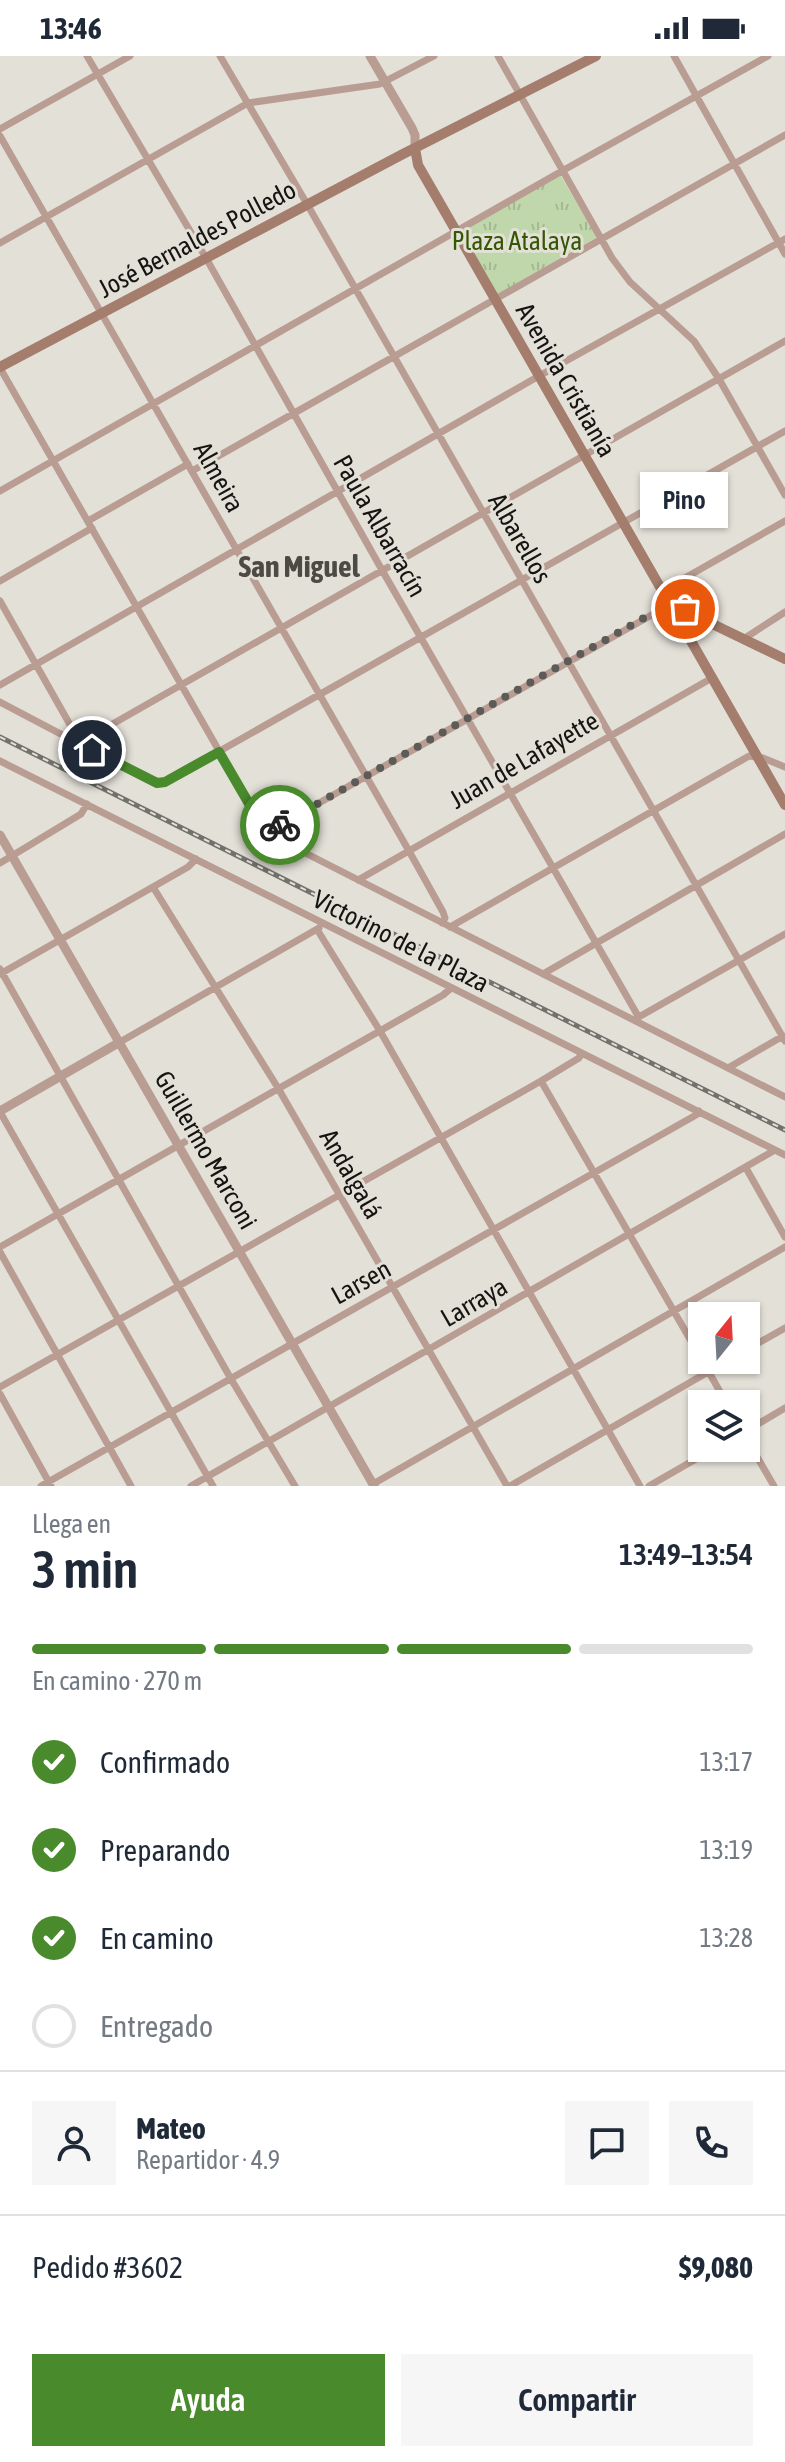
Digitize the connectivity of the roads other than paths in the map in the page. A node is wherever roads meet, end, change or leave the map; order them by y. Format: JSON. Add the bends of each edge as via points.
{"nodes":[{"id":1,"x":87,"y":56,"type":"edge"},
{"id":2,"x":130,"y":56,"type":"edge"},
{"id":3,"x":220,"y":56,"type":"edge"},
{"id":4,"x":370,"y":56,"type":"edge"},
{"id":5,"x":434,"y":56,"type":"edge"},
{"id":6,"x":498,"y":56,"type":"edge"},
{"id":7,"x":596,"y":56,"type":"edge"},
{"id":8,"x":674,"y":56,"type":"edge"},
{"id":9,"x":768,"y":56,"type":"edge"},
{"id":10,"x":98,"y":74,"type":"junction"},
{"id":11,"x":385,"y":82,"type":"junction"},
{"id":12,"x":521,"y":95,"type":"junction"},
{"id":13,"x":697,"y":96,"type":"junction"},
{"id":14,"x":248,"y":103,"type":"junction"},
{"id":15,"x":0,"y":129,"type":"edge"},
{"id":16,"x":785,"y":135,"type":"edge"},
{"id":17,"x":0,"y":136,"type":"edge"},
{"id":18,"x":415,"y":148,"type":"junction"},
{"id":19,"x":147,"y":160,"type":"junction"},
{"id":20,"x":735,"y":164,"type":"junction"},
{"id":21,"x":562,"y":171,"type":"junction"},
{"id":22,"x":307,"y":204,"type":"junction"},
{"id":23,"x":47,"y":218,"type":"junction"},
{"id":24,"x":456,"y":231,"type":"junction"},
{"id":25,"x":600,"y":238,"type":"junction"},
{"id":26,"x":782,"y":241,"type":"edge"},
{"id":27,"x":0,"y":243,"type":"edge"},
{"id":28,"x":785,"y":254,"type":"edge"},
{"id":29,"x":206,"y":258,"type":"junction"},
{"id":30,"x":354,"y":289,"type":"junction"},
{"id":31,"x":494,"y":299,"type":"junction"},
{"id":32,"x":659,"y":310,"type":"junction"},
{"id":33,"x":103,"y":314,"type":"junction"},
{"id":34,"x":785,"y":341,"type":"edge"},
{"id":35,"x":255,"y":346,"type":"junction"},
{"id":36,"x":392,"y":356,"type":"junction"},
{"id":37,"x":0,"y":368,"type":"edge"},
{"id":38,"x":539,"y":376,"type":"junction"},
{"id":39,"x":719,"y":379,"type":"junction"},
{"id":40,"x":155,"y":404,"type":"junction"},
{"id":41,"x":293,"y":414,"type":"junction"},
{"id":42,"x":785,"y":431,"type":"edge"},
{"id":43,"x":437,"y":434,"type":"junction"},
{"id":44,"x":757,"y":446,"type":"junction"},
{"id":45,"x":583,"y":455,"type":"junction"},
{"id":46,"x":53,"y":461,"type":"junction"},
{"id":47,"x":190,"y":468,"type":"junction"},
{"id":48,"x":0,"y":491,"type":"edge"},
{"id":49,"x":337,"y":491,"type":"junction"},
{"id":50,"x":785,"y":495,"type":"edge"},
{"id":51,"x":482,"y":513,"type":"junction"},
{"id":52,"x":785,"y":521,"type":"edge"},
{"id":53,"x":623,"y":522,"type":"junction"},
{"id":54,"x":90,"y":524,"type":"junction"},
{"id":55,"x":236,"y":548,"type":"junction"},
{"id":56,"x":382,"y":570,"type":"junction"},
{"id":57,"x":521,"y":579,"type":"junction"},
{"id":58,"x":0,"y":581,"type":"edge"},
{"id":59,"x":662,"y":591,"type":"junction"},
{"id":60,"x":0,"y":601,"type":"edge"},
{"id":61,"x":671,"y":604,"type":"junction"},
{"id":62,"x":137,"y":606,"type":"junction"},
{"id":63,"x":785,"y":612,"type":"edge"},
{"id":64,"x":282,"y":627,"type":"junction"},
{"id":65,"x":420,"y":637,"type":"junction"},
{"id":66,"x":745,"y":638,"type":"junction"},
{"id":67,"x":785,"y":659,"type":"edge"},
{"id":68,"x":568,"y":661,"type":"junction"},
{"id":69,"x":35,"y":664,"type":"junction"},
{"id":70,"x":712,"y":678,"type":"junction"},
{"id":71,"x":0,"y":685,"type":"edge"},
{"id":72,"x":181,"y":685,"type":"junction"},
{"id":73,"x":319,"y":694,"type":"junction"},
{"id":74,"x":0,"y":702,"type":"edge"},
{"id":75,"x":467,"y":719,"type":"junction"},
{"id":76,"x":610,"y":736,"type":"junction"},
{"id":77,"x":73,"y":739,"type":"junction"},
{"id":78,"x":83,"y":745,"type":"junction"},
{"id":79,"x":219,"y":752,"type":"junction"},
{"id":80,"x":756,"y":755,"type":"junction"},
{"id":81,"x":0,"y":761,"type":"edge"},
{"id":82,"x":785,"y":767,"type":"edge"},
{"id":83,"x":366,"y":777,"type":"junction"},
{"id":84,"x":510,"y":794,"type":"junction"},
{"id":85,"x":87,"y":804,"type":"junction"},
{"id":86,"x":785,"y":805,"type":"edge"},
{"id":87,"x":653,"y":811,"type":"junction"},
{"id":88,"x":254,"y":832,"type":"dead end"},
{"id":89,"x":266,"y":833,"type":"junction"},
{"id":90,"x":785,"y":834,"type":"edge"},
{"id":91,"x":0,"y":835,"type":"edge"},
{"id":92,"x":409,"y":851,"type":"junction"},
{"id":93,"x":12,"y":856,"type":"junction"},
{"id":94,"x":196,"y":859,"type":"junction"},
{"id":95,"x":0,"y":863,"type":"edge"},
{"id":96,"x":552,"y":868,"type":"junction"},
{"id":97,"x":358,"y":880,"type":"junction"},
{"id":98,"x":696,"y":886,"type":"junction"},
{"id":99,"x":153,"y":887,"type":"junction"},
{"id":100,"x":446,"y":925,"type":"junction"},
{"id":101,"x":320,"y":927,"type":"junction"},
{"id":102,"x":785,"y":934,"type":"edge"},
{"id":103,"x":60,"y":940,"type":"junction"},
{"id":104,"x":595,"y":943,"type":"junction"},
{"id":105,"x":739,"y":960,"type":"junction"},
{"id":106,"x":1,"y":972,"type":"edge"},
{"id":107,"x":543,"y":974,"type":"junction"},
{"id":108,"x":216,"y":987,"type":"junction"},
{"id":109,"x":450,"y":989,"type":"junction"},
{"id":110,"x":637,"y":1019,"type":"junction"},
{"id":111,"x":380,"y":1031,"type":"junction"},
{"id":112,"x":784,"y":1037,"type":"edge"},
{"id":113,"x":120,"y":1042,"type":"junction"},
{"id":114,"x":581,"y":1053,"type":"junction"},
{"id":115,"x":728,"y":1068,"type":"junction"},
{"id":116,"x":61,"y":1076,"type":"junction"},
{"id":117,"x":541,"y":1081,"type":"junction"},
{"id":118,"x":278,"y":1088,"type":"junction"},
{"id":119,"x":785,"y":1097,"type":"edge"},
{"id":120,"x":0,"y":1111,"type":"edge"},
{"id":121,"x":699,"y":1111,"type":"junction"},
{"id":122,"x":440,"y":1137,"type":"junction"},
{"id":123,"x":179,"y":1146,"type":"junction"},
{"id":124,"x":775,"y":1150,"type":"junction"},
{"id":125,"x":785,"y":1155,"type":"edge"},
{"id":126,"x":746,"y":1168,"type":"junction"},
{"id":127,"x":592,"y":1173,"type":"junction"},
{"id":128,"x":120,"y":1180,"type":"junction"},
{"id":129,"x":341,"y":1195,"type":"junction"},
{"id":130,"x":59,"y":1214,"type":"junction"},
{"id":131,"x":493,"y":1231,"type":"junction"},
{"id":132,"x":628,"y":1236,"type":"junction"},
{"id":133,"x":785,"y":1237,"type":"edge"},
{"id":134,"x":785,"y":1247,"type":"edge"},
{"id":135,"x":0,"y":1250,"type":"edge"},
{"id":136,"x":239,"y":1252,"type":"junction"},
{"id":137,"x":180,"y":1286,"type":"junction"},
{"id":138,"x":393,"y":1287,"type":"junction"},
{"id":139,"x":529,"y":1293,"type":"junction"},
{"id":140,"x":674,"y":1312,"type":"junction"},
{"id":141,"x":119,"y":1320,"type":"junction"},
{"id":142,"x":785,"y":1328,"type":"edge"},
{"id":143,"x":688,"y":1336,"type":"edge"},
{"id":144,"x":760,"y":1342,"type":"edge"},
{"id":145,"x":291,"y":1344,"type":"junction"},
{"id":146,"x":430,"y":1350,"type":"junction"},
{"id":147,"x":57,"y":1355,"type":"junction"},
{"id":148,"x":573,"y":1370,"type":"junction"},
{"id":149,"x":704,"y":1374,"type":"edge"},
{"id":150,"x":231,"y":1379,"type":"junction"},
{"id":151,"x":0,"y":1387,"type":"edge"},
{"id":152,"x":0,"y":1394,"type":"edge"},
{"id":153,"x":328,"y":1408,"type":"junction"},
{"id":154,"x":785,"y":1408,"type":"edge"},
{"id":155,"x":172,"y":1414,"type":"junction"},
{"id":156,"x":760,"y":1423,"type":"edge"},
{"id":157,"x":472,"y":1427,"type":"junction"},
{"id":158,"x":609,"y":1430,"type":"junction"},
{"id":159,"x":268,"y":1443,"type":"junction"},
{"id":160,"x":110,"y":1448,"type":"junction"},
{"id":161,"x":691,"y":1462,"type":"edge"},
{"id":162,"x":760,"y":1462,"type":"edge"},
{"id":163,"x":207,"y":1477,"type":"junction"},
{"id":164,"x":47,"y":1485,"type":"edge"},
{"id":165,"x":373,"y":1485,"type":"edge"},
{"id":166,"x":131,"y":1486,"type":"edge"},
{"id":167,"x":191,"y":1486,"type":"edge"},
{"id":168,"x":213,"y":1486,"type":"edge"},
{"id":169,"x":295,"y":1486,"type":"edge"},
{"id":170,"x":508,"y":1486,"type":"edge"},
{"id":171,"x":640,"y":1486,"type":"edge"},
{"id":172,"x":649,"y":1486,"type":"edge"},
{"id":173,"x":774,"y":1486,"type":"edge"}],
"edges":[{"from":1,"to":10,"type":"street","name":"Paula Albarracín"},
{"from":2,"to":10,"type":"street"},
{"from":3,"to":14,"type":"street","name":"Albarellos"},
{"from":4,"to":11,"type":"street","name":"Avenida Cristianía"},
{"from":5,"to":11,"type":"street"},
{"from":6,"to":12,"type":"street"},
{"from":7,"to":12,"type":"main road","name":"José Bernaldes Polledo"},
{"from":8,"to":13,"type":"street"},
{"from":9,"to":13,"type":"street"},
{"from":10,"to":15,"type":"street"},
{"from":10,"to":19,"type":"street","name":"Paula Albarracín"},
{"from":11,"to":14,"type":"street"},
{"from":11,"to":18,"type":"street","name":"Avenida Cristianía","via":[[412,128]]},
{"from":12,"to":18,"type":"main road","name":"José Bernaldes Polledo"},
{"from":12,"to":21,"type":"street"},
{"from":13,"to":20,"type":"street"},
{"from":13,"to":21,"type":"street"},
{"from":14,"to":19,"type":"street"},
{"from":14,"to":22,"type":"street","name":"Albarellos"},
{"from":16,"to":20,"type":"street"},
{"from":17,"to":23,"type":"street","name":"Almeira"},
{"from":18,"to":22,"type":"main road","name":"José Bernaldes Polledo"},
{"from":18,"to":24,"type":"main road","name":"Avenida Cristianía","via":[[418,165]]},
{"from":19,"to":23,"type":"street"},
{"from":19,"to":29,"type":"street","name":"Paula Albarracín"},
{"from":20,"to":25,"type":"street"},
{"from":20,"to":26,"type":"street"},
{"from":21,"to":24,"type":"street"},
{"from":21,"to":25,"type":"street"},
{"from":22,"to":29,"type":"main road","name":"José Bernaldes Polledo"},
{"from":22,"to":30,"type":"street","name":"Albarellos"},
{"from":23,"to":27,"type":"street"},
{"from":23,"to":33,"type":"street","name":"Almeira"},
{"from":24,"to":30,"type":"street"},
{"from":24,"to":31,"type":"main road","name":"Avenida Cristianía"},
{"from":25,"to":31,"type":"street"},
{"from":25,"to":32,"type":"street","via":[[619,268]]},
{"from":26,"to":28,"type":"street"},
{"from":26,"to":32,"type":"street"},
{"from":29,"to":33,"type":"main road","name":"José Bernaldes Polledo"},
{"from":29,"to":35,"type":"street","name":"Paula Albarracín"},
{"from":30,"to":35,"type":"street"},
{"from":30,"to":36,"type":"street","name":"Albarellos"},
{"from":31,"to":36,"type":"street"},
{"from":31,"to":38,"type":"main road","name":"Avenida Cristianía"},
{"from":32,"to":38,"type":"street"},
{"from":32,"to":39,"type":"street","via":[[694,341]]},
{"from":33,"to":37,"type":"main road","name":"José Bernaldes Polledo"},
{"from":33,"to":40,"type":"street","name":"Almeira"},
{"from":34,"to":39,"type":"street"},
{"from":35,"to":40,"type":"street"},
{"from":35,"to":41,"type":"street","name":"Paula Albarracín"},
{"from":36,"to":41,"type":"street"},
{"from":36,"to":43,"type":"street","name":"Albarellos"},
{"from":37,"to":46,"type":"street"},
{"from":38,"to":43,"type":"street"},
{"from":38,"to":45,"type":"main road","name":"Avenida Cristianía"},
{"from":39,"to":44,"type":"street"},
{"from":39,"to":45,"type":"street"},
{"from":40,"to":46,"type":"street"},
{"from":40,"to":47,"type":"street","name":"Almeira"},
{"from":41,"to":47,"type":"street"},
{"from":41,"to":49,"type":"street","name":"Paula Albarracín"},
{"from":42,"to":44,"type":"street"},
{"from":43,"to":49,"type":"street"},
{"from":43,"to":51,"type":"street","name":"Albarellos"},
{"from":44,"to":50,"type":"street"},
{"from":44,"to":53,"type":"street"},
{"from":45,"to":51,"type":"street"},
{"from":45,"to":53,"type":"main road","name":"Avenida Cristianía"},
{"from":46,"to":48,"type":"street"},
{"from":46,"to":54,"type":"street"},
{"from":47,"to":54,"type":"street"},
{"from":47,"to":55,"type":"street","name":"Almeira"},
{"from":49,"to":55,"type":"street"},
{"from":49,"to":56,"type":"street","name":"Paula Albarracín"},
{"from":51,"to":56,"type":"street"},
{"from":51,"to":57,"type":"street","name":"Albarellos"},
{"from":52,"to":59,"type":"street"},
{"from":53,"to":57,"type":"street"},
{"from":53,"to":59,"type":"main road","name":"Avenida Cristianía"},
{"from":54,"to":58,"type":"street"},
{"from":54,"to":62,"type":"street"},
{"from":55,"to":62,"type":"street"},
{"from":55,"to":64,"type":"street","name":"Almeira"},
{"from":56,"to":64,"type":"street"},
{"from":56,"to":65,"type":"street","name":"Paula Albarracín"},
{"from":57,"to":65,"type":"street"},
{"from":57,"to":68,"type":"street","name":"Albarellos"},
{"from":59,"to":61,"type":"main road","name":"Avenida Cristianía"},
{"from":60,"to":69,"type":"street"},
{"from":61,"to":66,"type":"main road"},
{"from":61,"to":68,"type":"street"},
{"from":61,"to":70,"type":"main road","name":"Avenida Cristianía"},
{"from":62,"to":69,"type":"street"},
{"from":62,"to":72,"type":"street"},
{"from":63,"to":66,"type":"street"},
{"from":64,"to":72,"type":"street"},
{"from":64,"to":73,"type":"street","name":"Almeira"},
{"from":65,"to":73,"type":"street"},
{"from":65,"to":75,"type":"street","name":"Paula Albarracín"},
{"from":66,"to":67,"type":"main road"},
{"from":68,"to":75,"type":"street"},
{"from":68,"to":76,"type":"street","name":"Albarellos"},
{"from":69,"to":71,"type":"street"},
{"from":69,"to":77,"type":"street","via":[[73,730]]},
{"from":70,"to":76,"type":"street","name":"Juan de Lafayette"},
{"from":70,"to":80,"type":"main road","name":"Avenida Cristianía"},
{"from":72,"to":78,"type":"street"},
{"from":72,"to":79,"type":"street"},
{"from":73,"to":79,"type":"street"},
{"from":73,"to":83,"type":"street","name":"Almeira"},
{"from":74,"to":77,"type":"street"},
{"from":75,"to":83,"type":"street"},
{"from":75,"to":84,"type":"street","name":"Paula Albarracín"},
{"from":76,"to":84,"type":"street","name":"Juan de Lafayette"},
{"from":76,"to":87,"type":"street","name":"Albarellos"},
{"from":77,"to":78,"type":"street"},
{"from":78,"to":79,"type":"street","via":[[157,783]]},
{"from":79,"to":89,"type":"street"},
{"from":80,"to":82,"type":"street"},
{"from":80,"to":86,"type":"main road","name":"Avenida Cristianía"},
{"from":80,"to":87,"type":"street"},
{"from":81,"to":85,"type":"street","name":"Victorino de la Plaza"},
{"from":83,"to":89,"type":"street"},
{"from":83,"to":92,"type":"street","name":"Almeira"},
{"from":84,"to":92,"type":"street","name":"Juan de Lafayette"},
{"from":84,"to":96,"type":"street","name":"Paula Albarracín"},
{"from":85,"to":93,"type":"street","via":[[81,814]]},
{"from":85,"to":94,"type":"street","name":"Victorino de la Plaza"},
{"from":87,"to":96,"type":"street"},
{"from":87,"to":98,"type":"street","name":"Albarellos"},
{"from":88,"to":89,"type":"street"},
{"from":89,"to":97,"type":"street"},
{"from":90,"to":98,"type":"street"},
{"from":91,"to":93,"type":"street","name":"Guillermo Marconi"},
{"from":92,"to":97,"type":"street","name":"Juan de Lafayette"},
{"from":92,"to":100,"type":"street","name":"Almeira"},
{"from":93,"to":95,"type":"street"},
{"from":93,"to":103,"type":"street","name":"Guillermo Marconi"},
{"from":94,"to":99,"type":"street"},
{"from":94,"to":101,"type":"street","name":"Victorino de la Plaza"},
{"from":96,"to":100,"type":"street"},
{"from":96,"to":104,"type":"street","name":"Paula Albarracín"},
{"from":97,"to":100,"type":"street"},
{"from":98,"to":104,"type":"street"},
{"from":98,"to":105,"type":"street","name":"Albarellos"},
{"from":99,"to":103,"type":"street"},
{"from":99,"to":108,"type":"street","name":"Andalgalá"},
{"from":100,"to":107,"type":"street"},
{"from":101,"to":108,"type":"street"},
{"from":101,"to":109,"type":"street","name":"Victorino de la Plaza"},
{"from":101,"to":111,"type":"street"},
{"from":102,"to":105,"type":"street"},
{"from":103,"to":106,"type":"street"},
{"from":103,"to":113,"type":"street","name":"Guillermo Marconi"},
{"from":104,"to":107,"type":"street"},
{"from":104,"to":110,"type":"street","name":"Paula Albarracín"},
{"from":105,"to":110,"type":"street"},
{"from":105,"to":112,"type":"street","name":"Albarellos"},
{"from":106,"to":116,"type":"street"},
{"from":107,"to":110,"type":"street"},
{"from":108,"to":113,"type":"street"},
{"from":108,"to":118,"type":"street","name":"Andalgalá"},
{"from":109,"to":111,"type":"street"},
{"from":109,"to":114,"type":"street","name":"Victorino de la Plaza"},
{"from":110,"to":115,"type":"street"},
{"from":111,"to":118,"type":"street"},
{"from":111,"to":122,"type":"street"},
{"from":112,"to":115,"type":"street"},
{"from":113,"to":116,"type":"street"},
{"from":113,"to":123,"type":"street","name":"Guillermo Marconi"},
{"from":114,"to":117,"type":"street"},
{"from":114,"to":121,"type":"street","name":"Victorino de la Plaza"},
{"from":115,"to":119,"type":"street"},
{"from":116,"to":120,"type":"street"},
{"from":116,"to":128,"type":"street"},
{"from":117,"to":122,"type":"street"},
{"from":117,"to":127,"type":"street"},
{"from":118,"to":123,"type":"street"},
{"from":118,"to":129,"type":"street","name":"Andalgalá"},
{"from":120,"to":130,"type":"street"},
{"from":121,"to":124,"type":"street","name":"Victorino de la Plaza"},
{"from":121,"to":127,"type":"street","name":"Larsen"},
{"from":122,"to":129,"type":"street"},
{"from":122,"to":131,"type":"street"},
{"from":123,"to":128,"type":"street"},
{"from":123,"to":136,"type":"street","name":"Guillermo Marconi"},
{"from":124,"to":125,"type":"street","name":"Victorino de la Plaza"},
{"from":124,"to":126,"type":"street","name":"Larraya"},
{"from":126,"to":132,"type":"street","name":"Larraya"},
{"from":126,"to":133,"type":"street"},
{"from":127,"to":131,"type":"street","name":"Larsen"},
{"from":127,"to":132,"type":"street"},
{"from":128,"to":130,"type":"street"},
{"from":128,"to":137,"type":"street"},
{"from":129,"to":136,"type":"street"},
{"from":129,"to":138,"type":"street","name":"Andalgalá"},
{"from":130,"to":135,"type":"street"},
{"from":130,"to":141,"type":"street"},
{"from":131,"to":138,"type":"street","name":"Larsen"},
{"from":131,"to":139,"type":"street"},
{"from":132,"to":139,"type":"street","name":"Larraya"},
{"from":132,"to":140,"type":"street"},
{"from":134,"to":140,"type":"street"},
{"from":135,"to":147,"type":"street"},
{"from":136,"to":137,"type":"street"},
{"from":136,"to":145,"type":"street","name":"Guillermo Marconi"},
{"from":137,"to":141,"type":"street"},
{"from":137,"to":150,"type":"street"},
{"from":138,"to":145,"type":"street","name":"Larsen"},
{"from":138,"to":146,"type":"street","name":"Andalgalá"},
{"from":139,"to":146,"type":"street","name":"Larraya"},
{"from":139,"to":148,"type":"street"},
{"from":140,"to":143,"type":"street"},
{"from":140,"to":148,"type":"street"},
{"from":141,"to":147,"type":"street"},
{"from":141,"to":155,"type":"street"},
{"from":142,"to":144,"type":"street"},
{"from":145,"to":150,"type":"street","name":"Larsen"},
{"from":145,"to":153,"type":"street","name":"Guillermo Marconi"},
{"from":146,"to":153,"type":"street","name":"Larraya"},
{"from":146,"to":157,"type":"street","name":"Andalgalá"},
{"from":147,"to":151,"type":"street"},
{"from":147,"to":160,"type":"street"},
{"from":148,"to":157,"type":"street"},
{"from":148,"to":158,"type":"street"},
{"from":149,"to":158,"type":"street"},
{"from":150,"to":155,"type":"street","name":"Larsen"},
{"from":150,"to":159,"type":"street"},
{"from":152,"to":164,"type":"street"},
{"from":153,"to":159,"type":"street","name":"Larraya"},
{"from":153,"to":165,"type":"street","name":"Guillermo Marconi"},
{"from":154,"to":156,"type":"street"},
{"from":155,"to":160,"type":"street","name":"Larsen"},
{"from":155,"to":163,"type":"street"},
{"from":157,"to":165,"type":"street"},
{"from":157,"to":170,"type":"street","name":"Andalgalá"},
{"from":158,"to":170,"type":"street"},
{"from":158,"to":171,"type":"street"},
{"from":159,"to":163,"type":"street","name":"Larraya"},
{"from":159,"to":169,"type":"street"},
{"from":160,"to":164,"type":"street","name":"Larsen"},
{"from":160,"to":166,"type":"street"},
{"from":161,"to":172,"type":"street"},
{"from":162,"to":173,"type":"street"},
{"from":163,"to":167,"type":"street","name":"Larraya"},
{"from":163,"to":168,"type":"street"}]}
